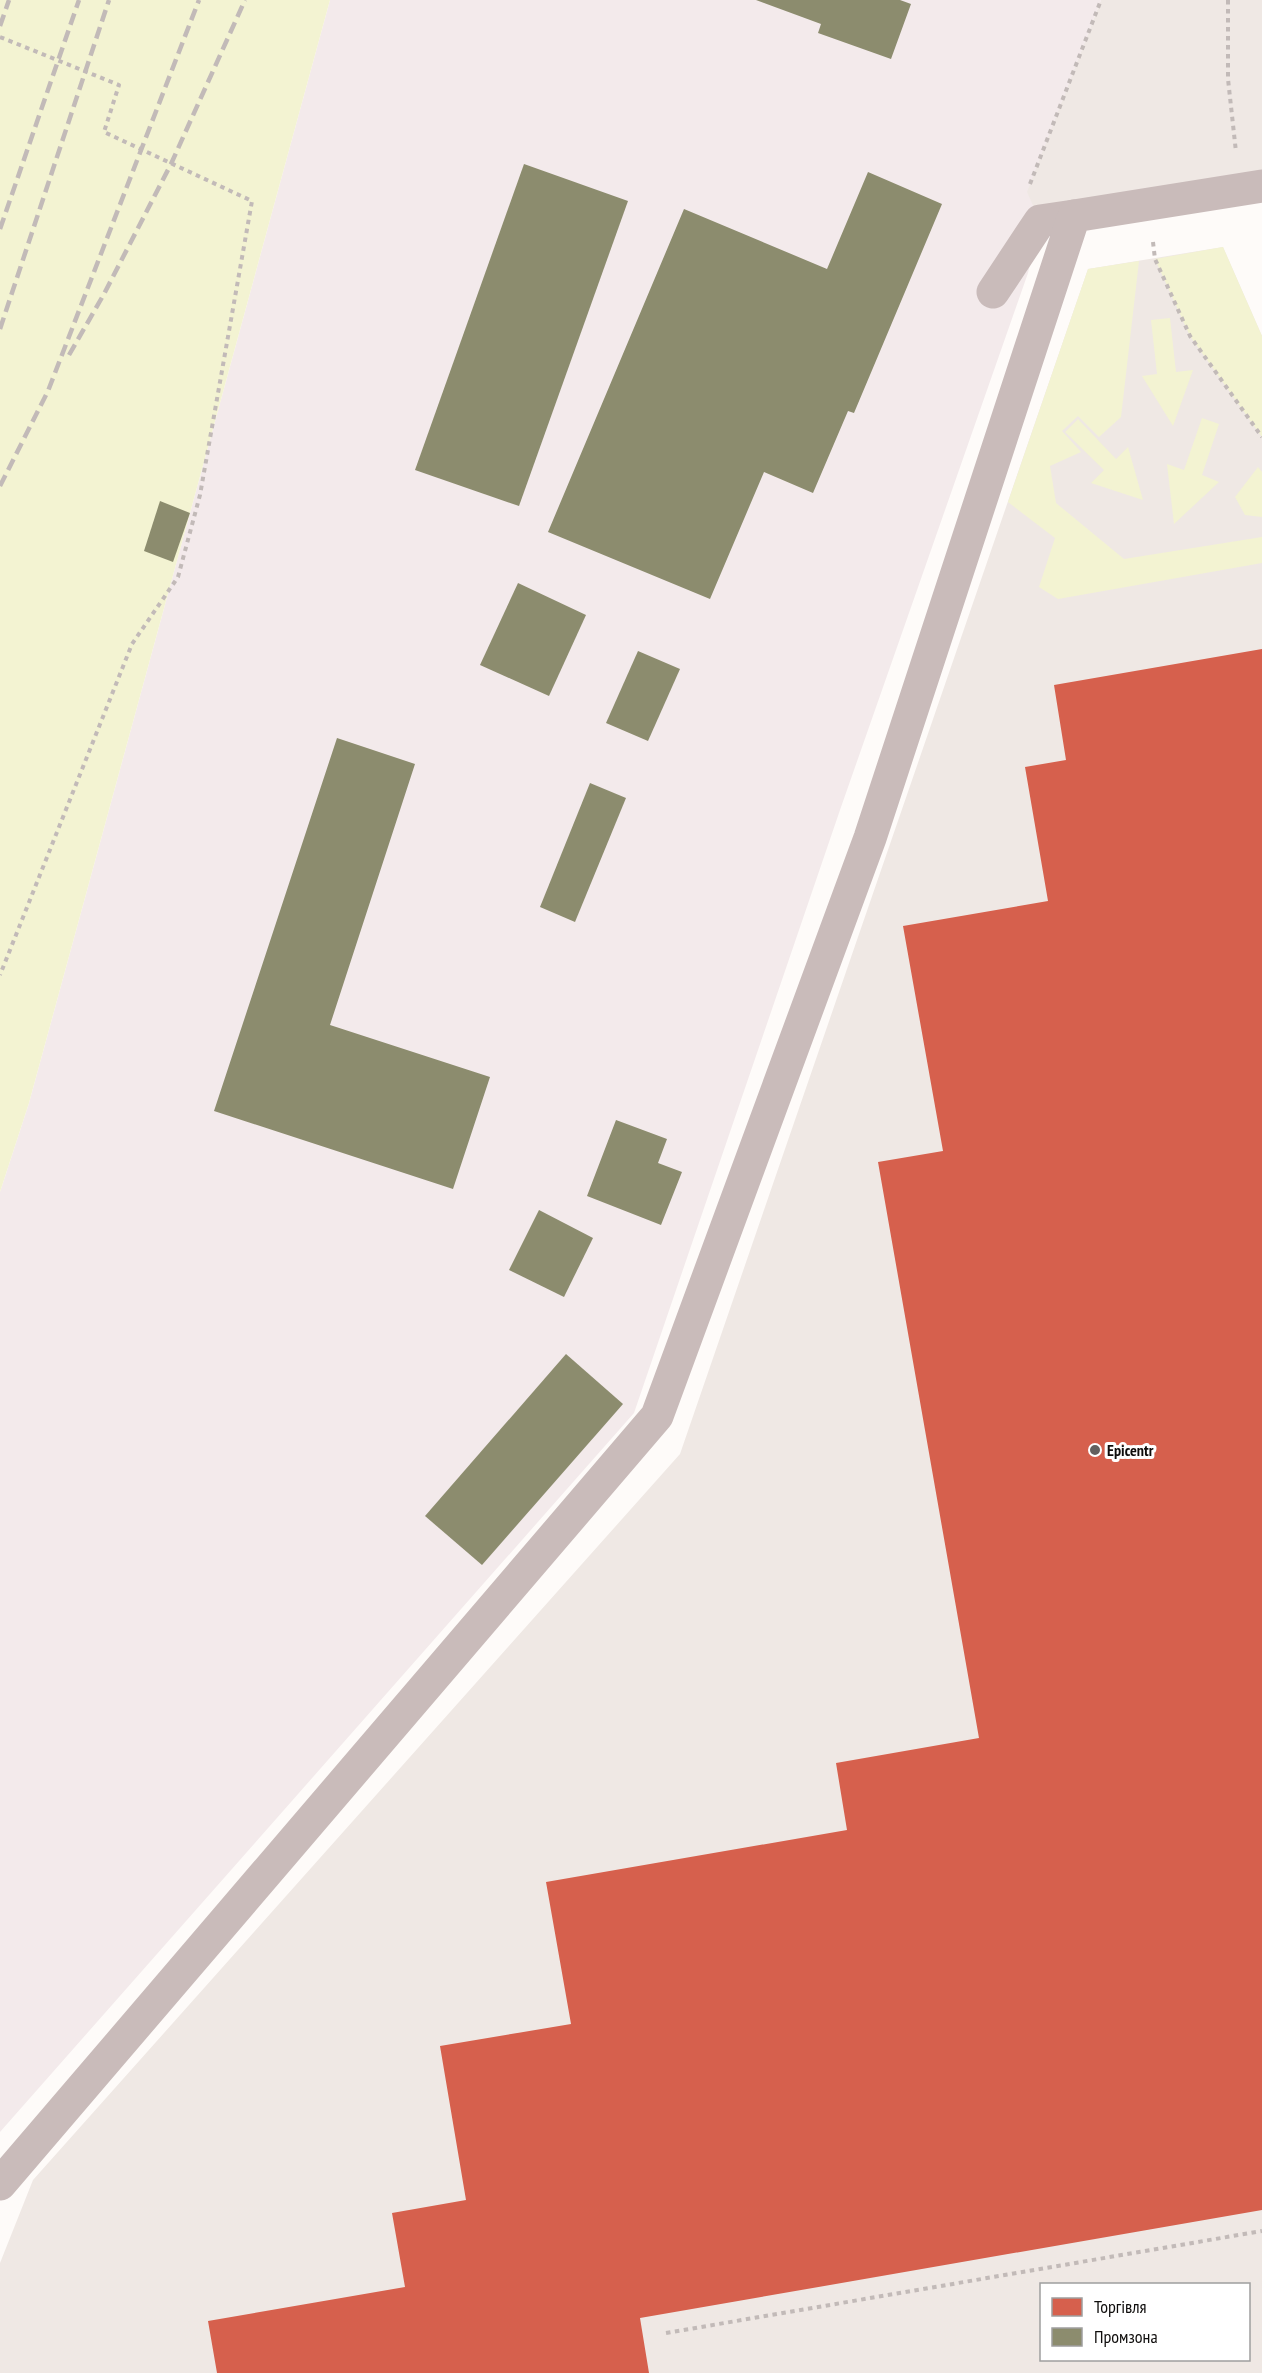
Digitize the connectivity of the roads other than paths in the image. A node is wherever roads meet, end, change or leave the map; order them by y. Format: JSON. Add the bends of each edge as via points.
{"nodes":[{"id":1,"x":1262,"y":186,"type":"edge"},
{"id":2,"x":1074,"y":216,"type":"junction"},
{"id":3,"x":993,"y":292,"type":"dead end"},
{"id":4,"x":0,"y":2184,"type":"edge"}],
"edges":[{"from":1,"to":2,"type":"lane"},
{"from":2,"to":3,"type":"lane","via":[[1040,221]]},
{"from":2,"to":4,"type":"lane","via":[[870,838],[657,1416]]}]}
